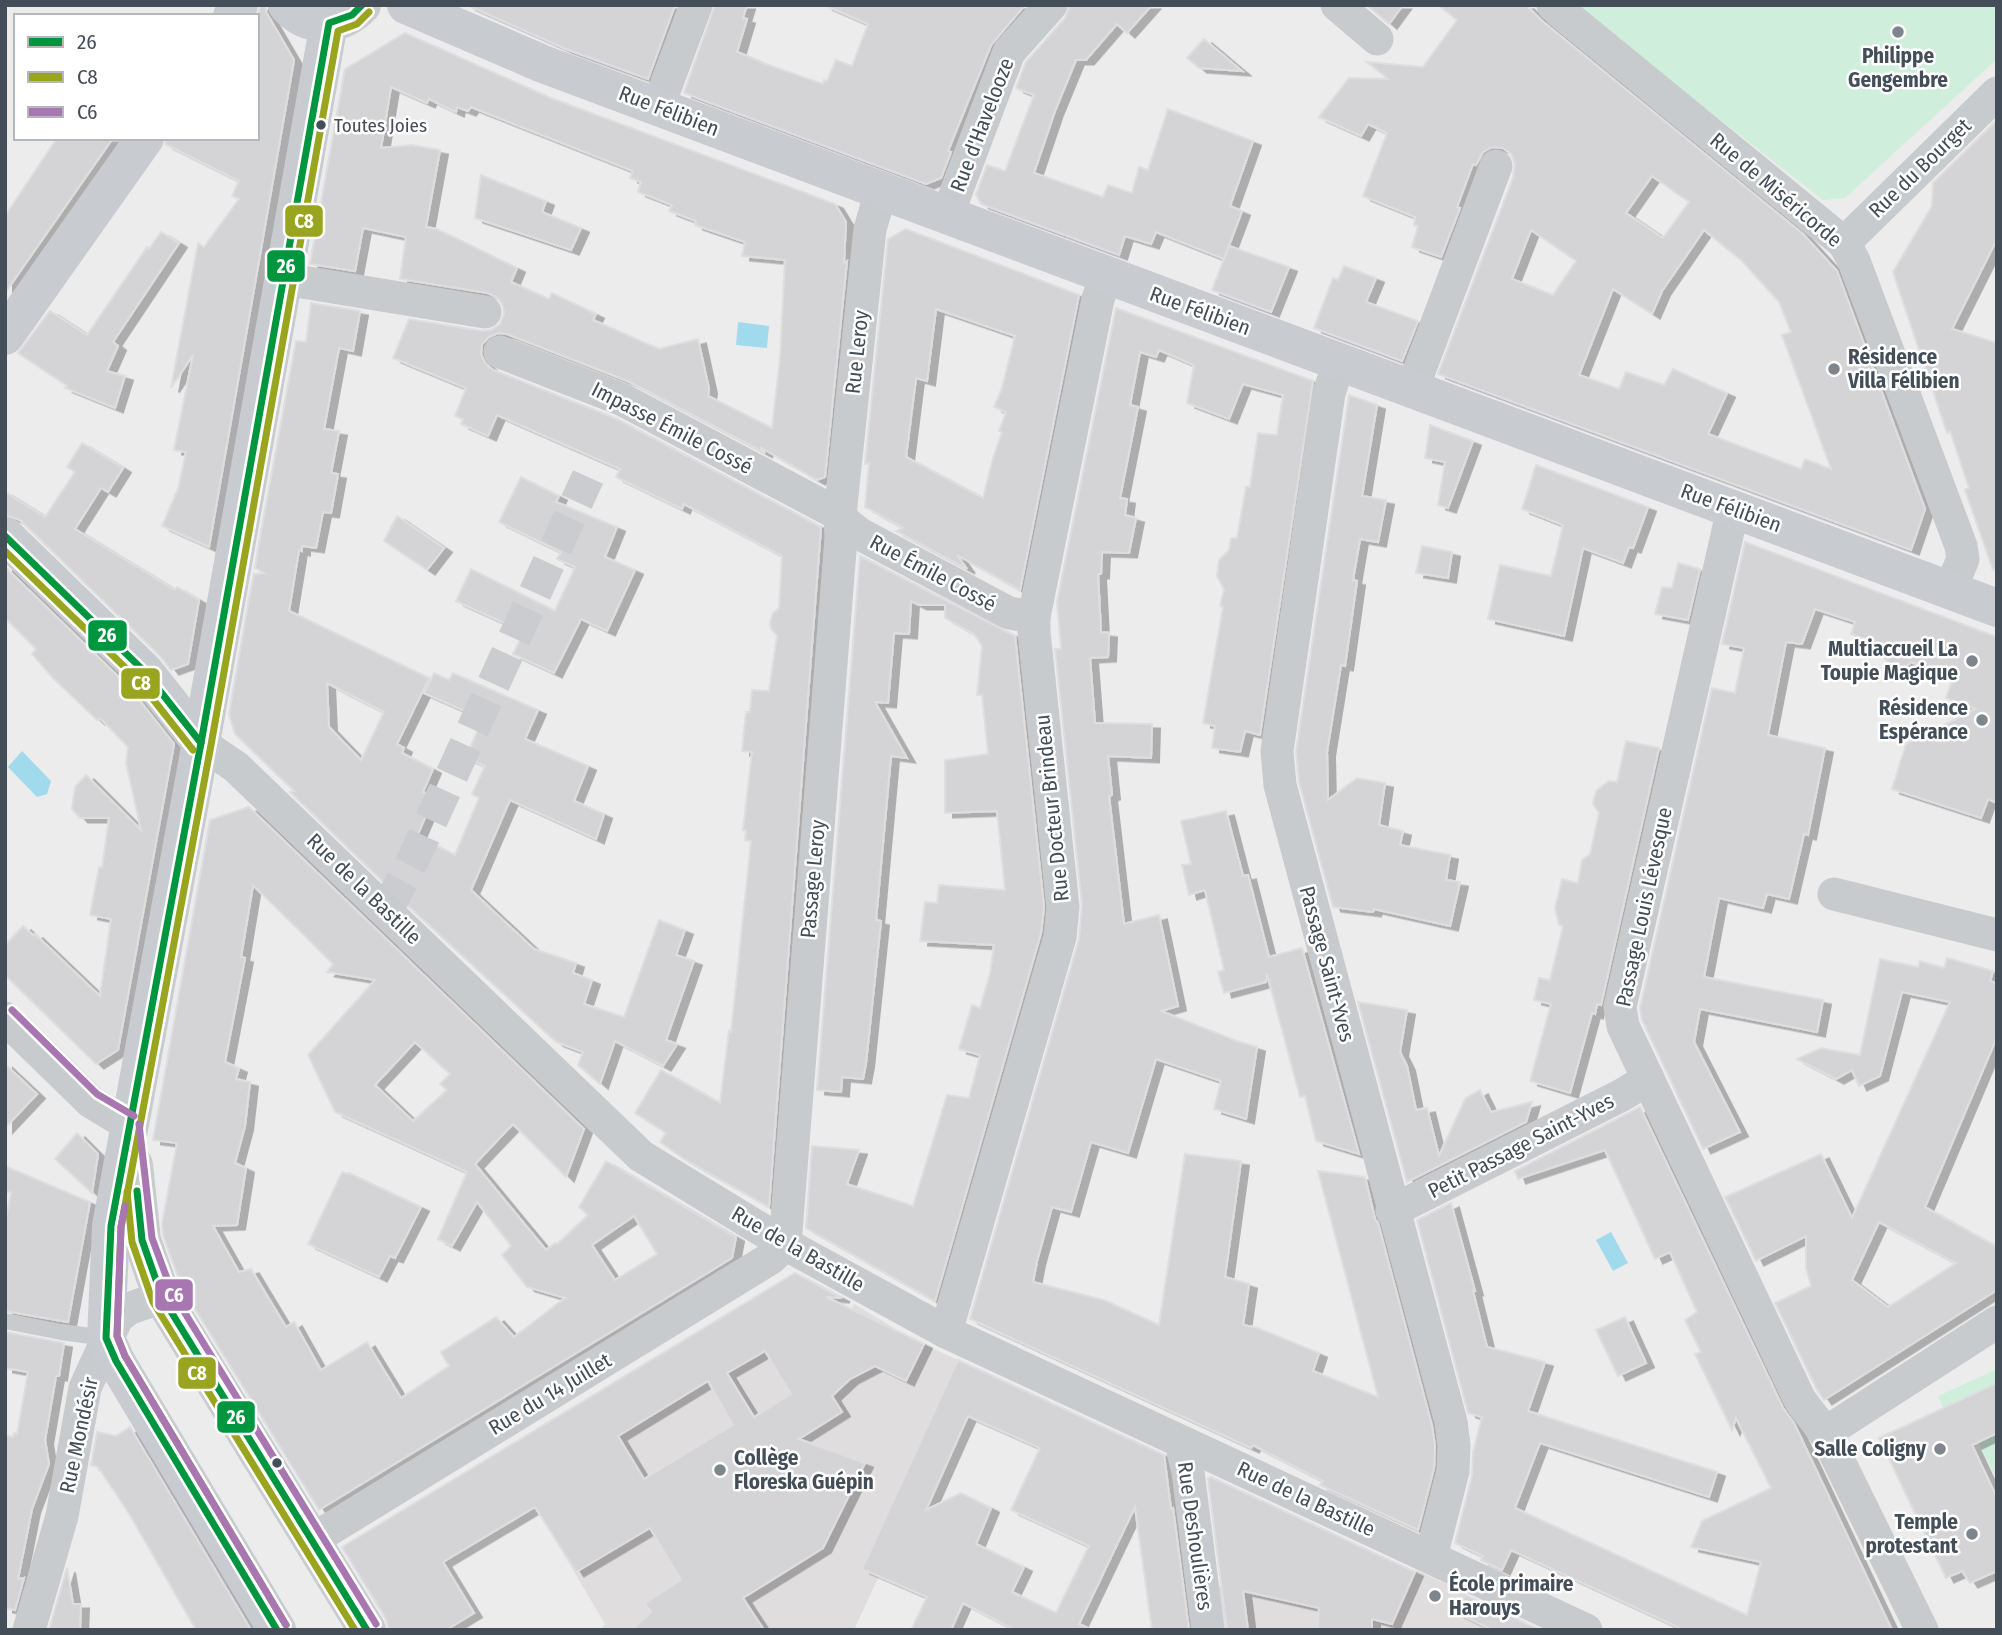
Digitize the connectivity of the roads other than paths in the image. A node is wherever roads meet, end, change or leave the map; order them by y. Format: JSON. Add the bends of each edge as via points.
{"nodes":[{"id":1,"x":287,"y":5,"type":"edge"},
{"id":2,"x":362,"y":5,"type":"edge"},
{"id":3,"x":406,"y":5,"type":"edge"},
{"id":4,"x":696,"y":5,"type":"edge"},
{"id":5,"x":1051,"y":5,"type":"edge"},
{"id":6,"x":1337,"y":5,"type":"edge"},
{"id":7,"x":1553,"y":5,"type":"edge"},
{"id":8,"x":329,"y":23,"type":"junction"},
{"id":9,"x":1377,"y":39,"type":"dead end"},
{"id":10,"x":1997,"y":93,"type":"edge"},
{"id":11,"x":658,"y":107,"type":"junction"},
{"id":12,"x":144,"y":140,"type":"edge"},
{"id":13,"x":1496,"y":166,"type":"dead end"},
{"id":14,"x":881,"y":191,"type":"junction"},
{"id":15,"x":947,"y":216,"type":"junction"},
{"id":16,"x":1844,"y":243,"type":"junction"},
{"id":17,"x":1106,"y":276,"type":"junction"},
{"id":18,"x":284,"y":279,"type":"junction"},
{"id":19,"x":485,"y":312,"type":"dead end"},
{"id":20,"x":5,"y":336,"type":"edge"},
{"id":21,"x":500,"y":352,"type":"dead end"},
{"id":22,"x":1339,"y":363,"type":"junction"},
{"id":23,"x":1412,"y":390,"type":"junction"},
{"id":24,"x":1733,"y":509,"type":"junction"},
{"id":25,"x":840,"y":515,"type":"junction"},
{"id":26,"x":5,"y":536,"type":"edge"},
{"id":27,"x":1950,"y":590,"type":"junction"},
{"id":28,"x":1997,"y":608,"type":"edge"},
{"id":29,"x":1034,"y":617,"type":"junction"},
{"id":30,"x":215,"y":661,"type":"junction"},
{"id":31,"x":145,"y":672,"type":"junction"},
{"id":32,"x":201,"y":743,"type":"junction"},
{"id":33,"x":1834,"y":894,"type":"dead end"},
{"id":34,"x":1997,"y":935,"type":"edge"},
{"id":35,"x":5,"y":1018,"type":"edge"},
{"id":36,"x":1648,"y":1079,"type":"junction"},
{"id":37,"x":129,"y":1125,"type":"junction"},
{"id":38,"x":1392,"y":1211,"type":"junction"},
{"id":39,"x":785,"y":1244,"type":"junction"},
{"id":40,"x":162,"y":1297,"type":"junction"},
{"id":41,"x":5,"y":1321,"type":"edge"},
{"id":42,"x":1997,"y":1322,"type":"edge"},
{"id":43,"x":946,"y":1332,"type":"junction"},
{"id":44,"x":106,"y":1338,"type":"junction"},
{"id":45,"x":1825,"y":1433,"type":"junction"},
{"id":46,"x":1181,"y":1443,"type":"junction"},
{"id":47,"x":312,"y":1540,"type":"junction"},
{"id":48,"x":1429,"y":1566,"type":"junction"},
{"id":49,"x":29,"y":1630,"type":"edge"},
{"id":50,"x":277,"y":1630,"type":"edge"},
{"id":51,"x":366,"y":1630,"type":"edge"},
{"id":52,"x":1208,"y":1630,"type":"edge"},
{"id":53,"x":1586,"y":1630,"type":"edge"},
{"id":54,"x":1922,"y":1630,"type":"edge"}],
"edges":[{"from":1,"to":8,"type":"main road","via":[[302,18]]},
{"from":2,"to":8,"type":"main road","via":[[348,17]]},
{"from":3,"to":11,"type":"main road","name":"Rue Félibien"},
{"from":4,"to":11,"type":"street"},
{"from":5,"to":15,"type":"street","name":"Rue d'Havelooze","via":[[1009,52]]},
{"from":6,"to":9,"type":"street"},
{"from":7,"to":16,"type":"street","name":"Rue de Miséricorde"},
{"from":8,"to":18,"type":"main road","name":"Rue Mondésir"},
{"from":10,"to":16,"type":"street","name":"Rue du Bourget"},
{"from":11,"to":14,"type":"main road","name":"Rue Félibien"},
{"from":12,"to":20,"type":"main road"},
{"from":13,"to":23,"type":"street"},
{"from":14,"to":15,"type":"main road","name":"Rue Félibien"},
{"from":14,"to":25,"type":"street","name":"Rue Leroy","via":[[870,229]]},
{"from":15,"to":17,"type":"main road","name":"Rue Félibien"},
{"from":16,"to":27,"type":"street","name":"Rue de Miséricorde","via":[[1961,546],[1963,559]]},
{"from":17,"to":22,"type":"main road","name":"Rue Félibien"},
{"from":17,"to":29,"type":"street","name":"Rue Docteur Brindeau"},
{"from":18,"to":19,"type":"street"},
{"from":18,"to":30,"type":"main road","name":"Rue Mondésir"},
{"from":21,"to":25,"type":"street","name":"Impasse Émile Cossé","via":[[623,400]]},
{"from":22,"to":23,"type":"main road","name":"Rue Félibien"},
{"from":22,"to":38,"type":"street","name":"Passage Saint-Yves","via":[[1329,393],[1277,751],[1280,785]]},
{"from":23,"to":24,"type":"main road","name":"Rue Félibien"},
{"from":24,"to":27,"type":"main road","name":"Rue Félibien"},
{"from":24,"to":36,"type":"street","name":"Passage Louis Lévesque","via":[[1620,1007],[1623,1026]]},
{"from":25,"to":29,"type":"street","name":"Rue Émile Cossé","via":[[860,534],[1009,613]]},
{"from":25,"to":39,"type":"street","name":"Passage Leroy"},
{"from":26,"to":31,"type":"main road","name":"Rue de la Bastille"},
{"from":27,"to":28,"type":"main road","name":"Rue Félibien"},
{"from":29,"to":43,"type":"street","name":"Rue Docteur Brindeau","via":[[1063,907],[1060,937]]},
{"from":30,"to":31,"type":"main road","name":"Rue de la Bastille","via":[[206,675],[186,686]]},
{"from":30,"to":32,"type":"main road","name":"Rue Mondésir"},
{"from":31,"to":32,"type":"main road","name":"Rue de la Bastille"},
{"from":32,"to":37,"type":"main road","name":"Rue Mondésir"},
{"from":32,"to":39,"type":"street","name":"Rue de la Bastille","via":[[236,767],[641,1156]]},
{"from":33,"to":34,"type":"street"},
{"from":35,"to":37,"type":"street","via":[[91,1102]]},
{"from":36,"to":38,"type":"street","name":"Petit Passage Saint-Yves"},
{"from":36,"to":45,"type":"street","name":"Passage Louis Lévesque","via":[[1800,1400]]},
{"from":37,"to":40,"type":"main road","via":[[142,1240]]},
{"from":37,"to":44,"type":"main road","name":"Rue Mondésir","via":[[111,1226]]},
{"from":38,"to":48,"type":"street","name":"Passage Saint-Yves","via":[[1454,1445],[1453,1471]]},
{"from":39,"to":43,"type":"street","name":"Rue de la Bastille"},
{"from":39,"to":47,"type":"street","name":"Rue du 14 Juillet","via":[[771,1258]]},
{"from":40,"to":44,"type":"street","via":[[117,1318]]},
{"from":40,"to":47,"type":"main road"},
{"from":41,"to":44,"type":"lane"},
{"from":42,"to":45,"type":"street"},
{"from":43,"to":46,"type":"street","name":"Rue de la Bastille"},
{"from":44,"to":49,"type":"street","name":"Rue Mondésir","via":[[85,1388],[62,1516]]},
{"from":44,"to":50,"type":"main road"},
{"from":45,"to":54,"type":"street","name":"Passage Louis Lévesque"},
{"from":46,"to":48,"type":"street","name":"Rue de la Bastille"},
{"from":46,"to":52,"type":"street","name":"Rue Deshoulières"},
{"from":47,"to":51,"type":"main road"},
{"from":48,"to":53,"type":"street","name":"Rue de la Bastille"}]}
